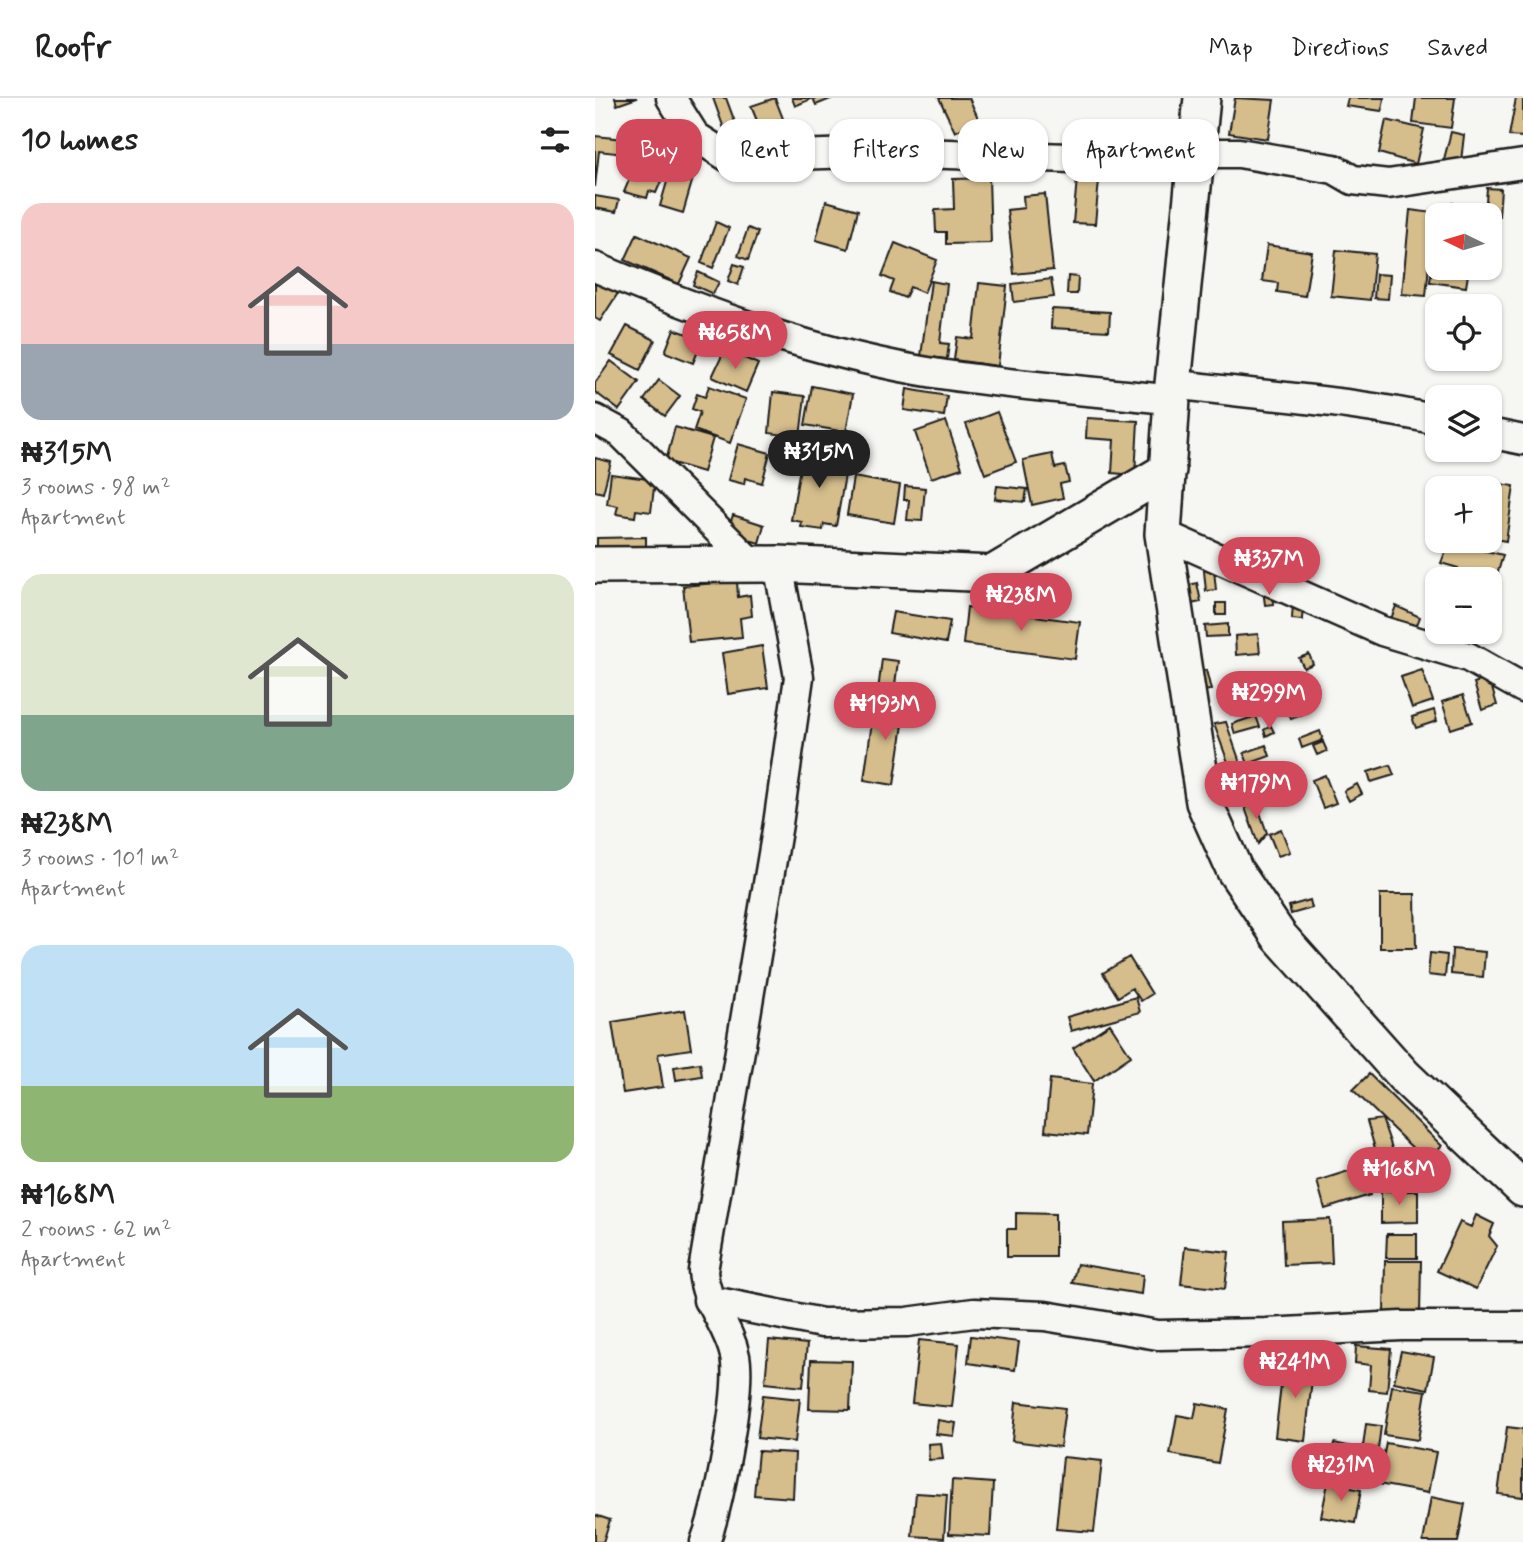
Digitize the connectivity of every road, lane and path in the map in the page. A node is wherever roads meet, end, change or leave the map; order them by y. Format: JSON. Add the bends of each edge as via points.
{"nodes":[{"id":1,"x":671,"y":98,"type":"edge"},
{"id":2,"x":1202,"y":98,"type":"edge"},
{"id":3,"x":1200,"y":119,"type":"edge"},
{"id":4,"x":1219,"y":153,"type":"edge"},
{"id":5,"x":1062,"y":158,"type":"edge"},
{"id":6,"x":1523,"y":163,"type":"edge"},
{"id":7,"x":1193,"y":182,"type":"edge"},
{"id":8,"x":595,"y":267,"type":"edge"},
{"id":9,"x":1173,"y":392,"type":"junction"},
{"id":10,"x":595,"y":419,"type":"edge"},
{"id":11,"x":1425,"y":419,"type":"edge"},
{"id":12,"x":1502,"y":436,"type":"edge"},
{"id":13,"x":1523,"y":440,"type":"edge"},
{"id":14,"x":1168,"y":470,"type":"junction"},
{"id":15,"x":1163,"y":534,"type":"junction"},
{"id":16,"x":765,"y":564,"type":"junction"},
{"id":17,"x":595,"y":565,"type":"edge"},
{"id":18,"x":1523,"y":688,"type":"edge"},
{"id":19,"x":1523,"y":1189,"type":"edge"},
{"id":20,"x":708,"y":1300,"type":"junction"},
{"id":21,"x":757,"y":1310,"type":"junction"},
{"id":22,"x":1523,"y":1326,"type":"edge"},
{"id":23,"x":731,"y":1342,"type":"junction"},
{"id":24,"x":705,"y":1542,"type":"edge"}],
"edges":[{"from":1,"to":5,"type":"street","via":[[695,136],[728,156],[887,152]]},
{"from":2,"to":3,"type":"street"},
{"from":4,"to":6,"type":"street","via":[[1334,169],[1353,180],[1388,184]]},
{"from":7,"to":9,"type":"street"},
{"from":8,"to":9,"type":"street","via":[[695,310],[800,343],[939,374]]},
{"from":9,"to":11,"type":"street","via":[[1334,401]]},
{"from":9,"to":14,"type":"street"},
{"from":10,"to":16,"type":"street","via":[[621,433]]},
{"from":12,"to":13,"type":"street"},
{"from":14,"to":15,"type":"street"},
{"from":14,"to":16,"type":"street","via":[[992,574]]},
{"from":15,"to":18,"type":"street","via":[[1382,631],[1468,657]]},
{"from":15,"to":19,"type":"street","via":[[1204,802],[1235,871],[1279,936],[1404,1076]]},
{"from":16,"to":17,"type":"street"},
{"from":16,"to":20,"type":"street","via":[[799,677],[703,1272]]},
{"from":20,"to":21,"type":"street"},
{"from":20,"to":23,"type":"street"},
{"from":21,"to":22,"type":"street","via":[[822,1323],[907,1322],[974,1313],[1045,1317],[1158,1335]]},
{"from":21,"to":23,"type":"street"},
{"from":23,"to":24,"type":"street","via":[[737,1371],[716,1513]]}]}
